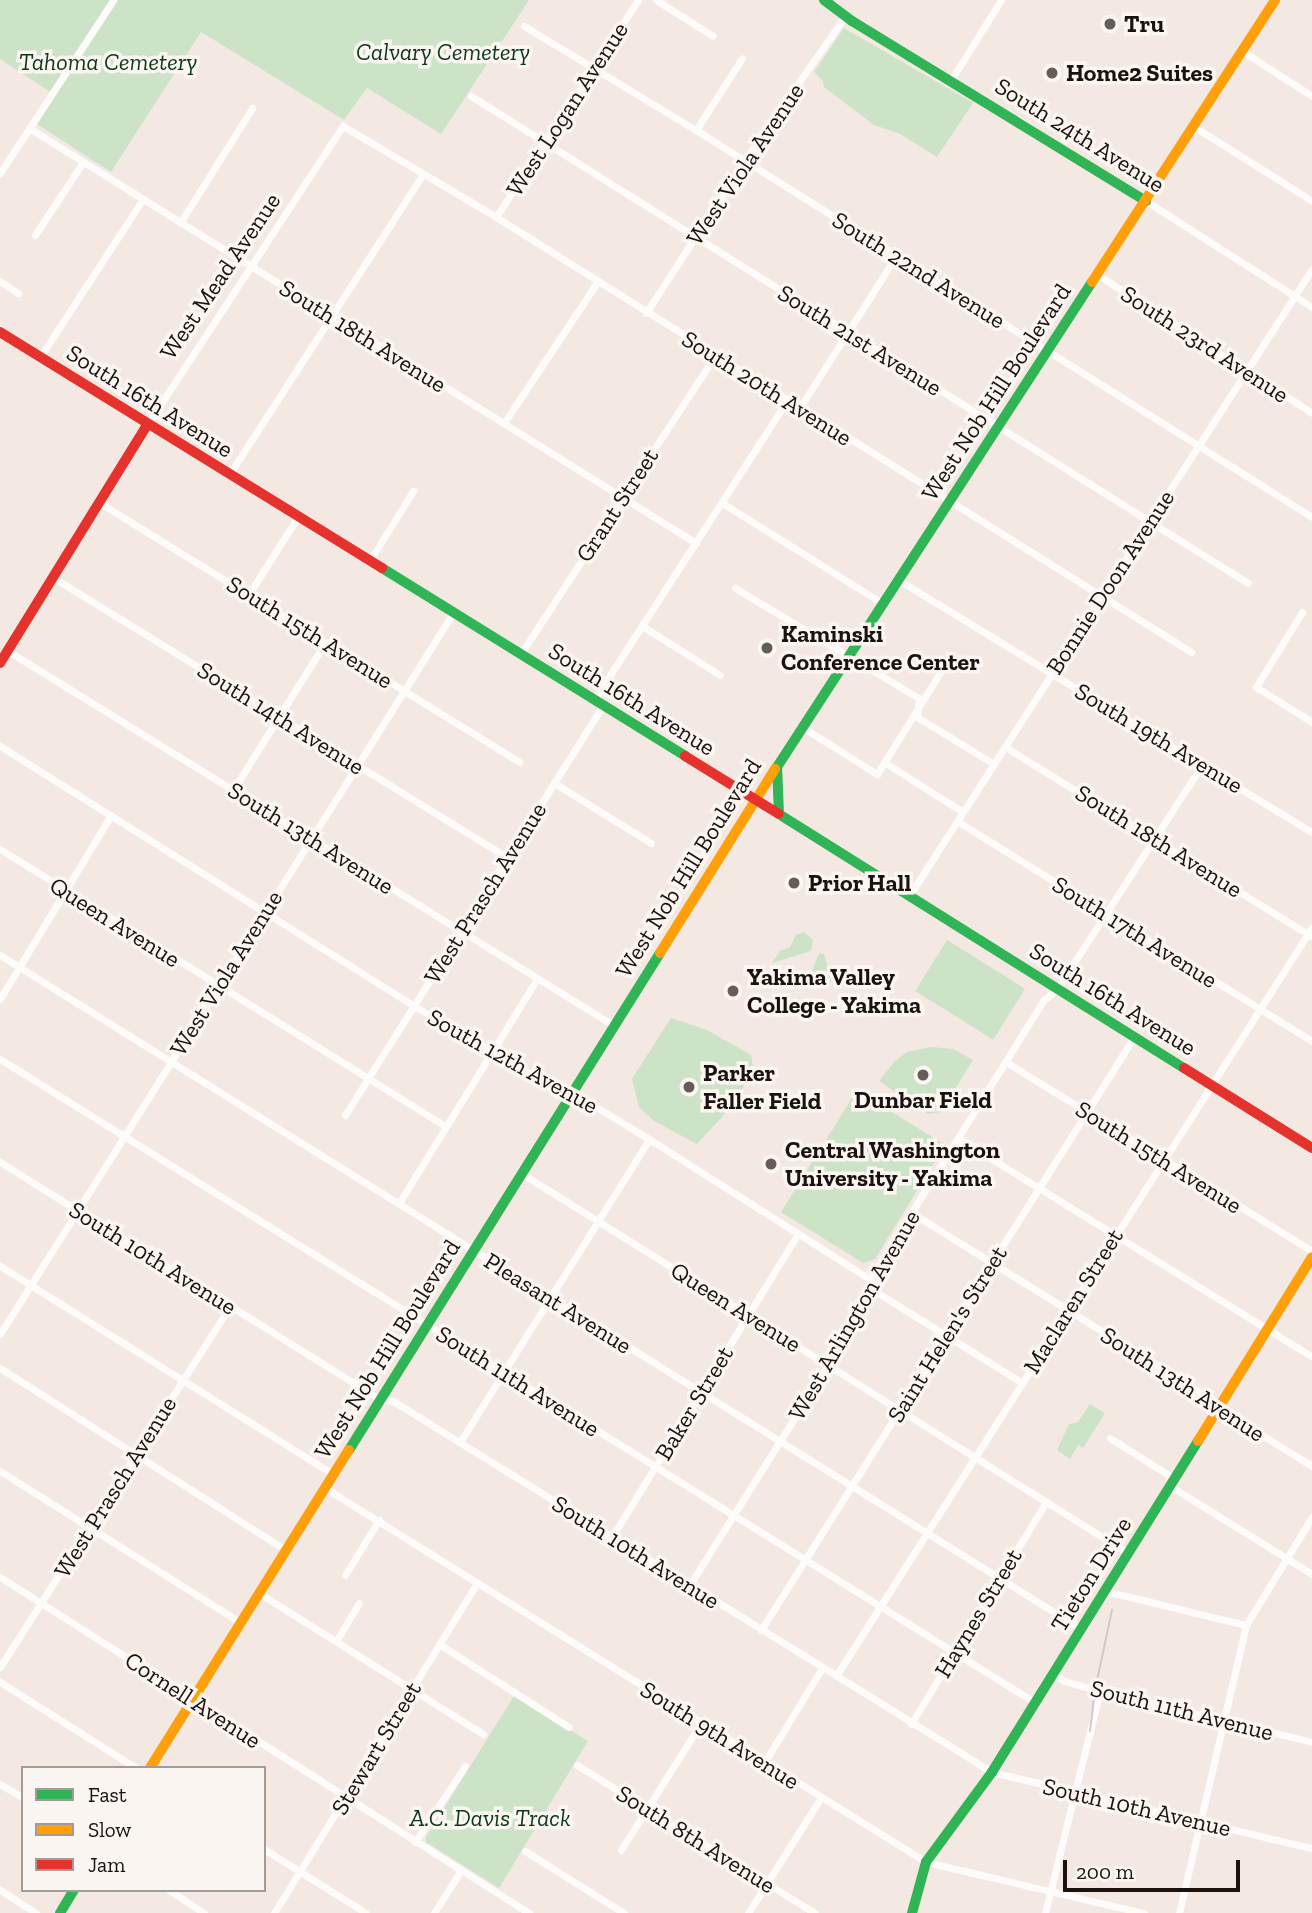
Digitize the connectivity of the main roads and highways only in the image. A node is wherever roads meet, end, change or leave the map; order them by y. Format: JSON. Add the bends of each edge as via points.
{"nodes":[{"id":1,"x":824,"y":0,"type":"edge"},
{"id":2,"x":1275,"y":0,"type":"edge"},
{"id":3,"x":1146,"y":201,"type":"junction"},
{"id":4,"x":0,"y":332,"type":"edge"},
{"id":5,"x":147,"y":425,"type":"junction"},
{"id":6,"x":0,"y":663,"type":"edge"},
{"id":7,"x":776,"y":768,"type":"junction"},
{"id":8,"x":754,"y":798,"type":"junction"},
{"id":9,"x":780,"y":815,"type":"junction"},
{"id":10,"x":1312,"y":1148,"type":"edge"},
{"id":11,"x":1312,"y":1257,"type":"edge"},
{"id":12,"x":151,"y":1766,"type":"edge"},
{"id":13,"x":73,"y":1892,"type":"edge"},
{"id":14,"x":60,"y":1913,"type":"edge"},
{"id":15,"x":912,"y":1913,"type":"edge"}],
"edges":[{"from":1,"to":3,"type":"main road","name":"South 24th Avenue"},
{"from":2,"to":3,"type":"main road","name":"West Nob Hill Boulevard"},
{"from":3,"to":7,"type":"main road","name":"West Nob Hill Boulevard"},
{"from":4,"to":5,"type":"main road","name":"South 16th Avenue"},
{"from":5,"to":6,"type":"main road","name":"West Mead Avenue"},
{"from":5,"to":8,"type":"main road","name":"South 16th Avenue"},
{"from":7,"to":8,"type":"main road","name":"West Nob Hill Boulevard"},
{"from":7,"to":9,"type":"main road"},
{"from":8,"to":9,"type":"main road","name":"South 16th Avenue"},
{"from":8,"to":12,"type":"main road","name":"West Nob Hill Boulevard"},
{"from":9,"to":10,"type":"main road","name":"South 16th Avenue"},
{"from":11,"to":15,"type":"main road","name":"Tieton Drive","via":[[992,1772],[926,1862]]},
{"from":13,"to":14,"type":"main road"}]}
